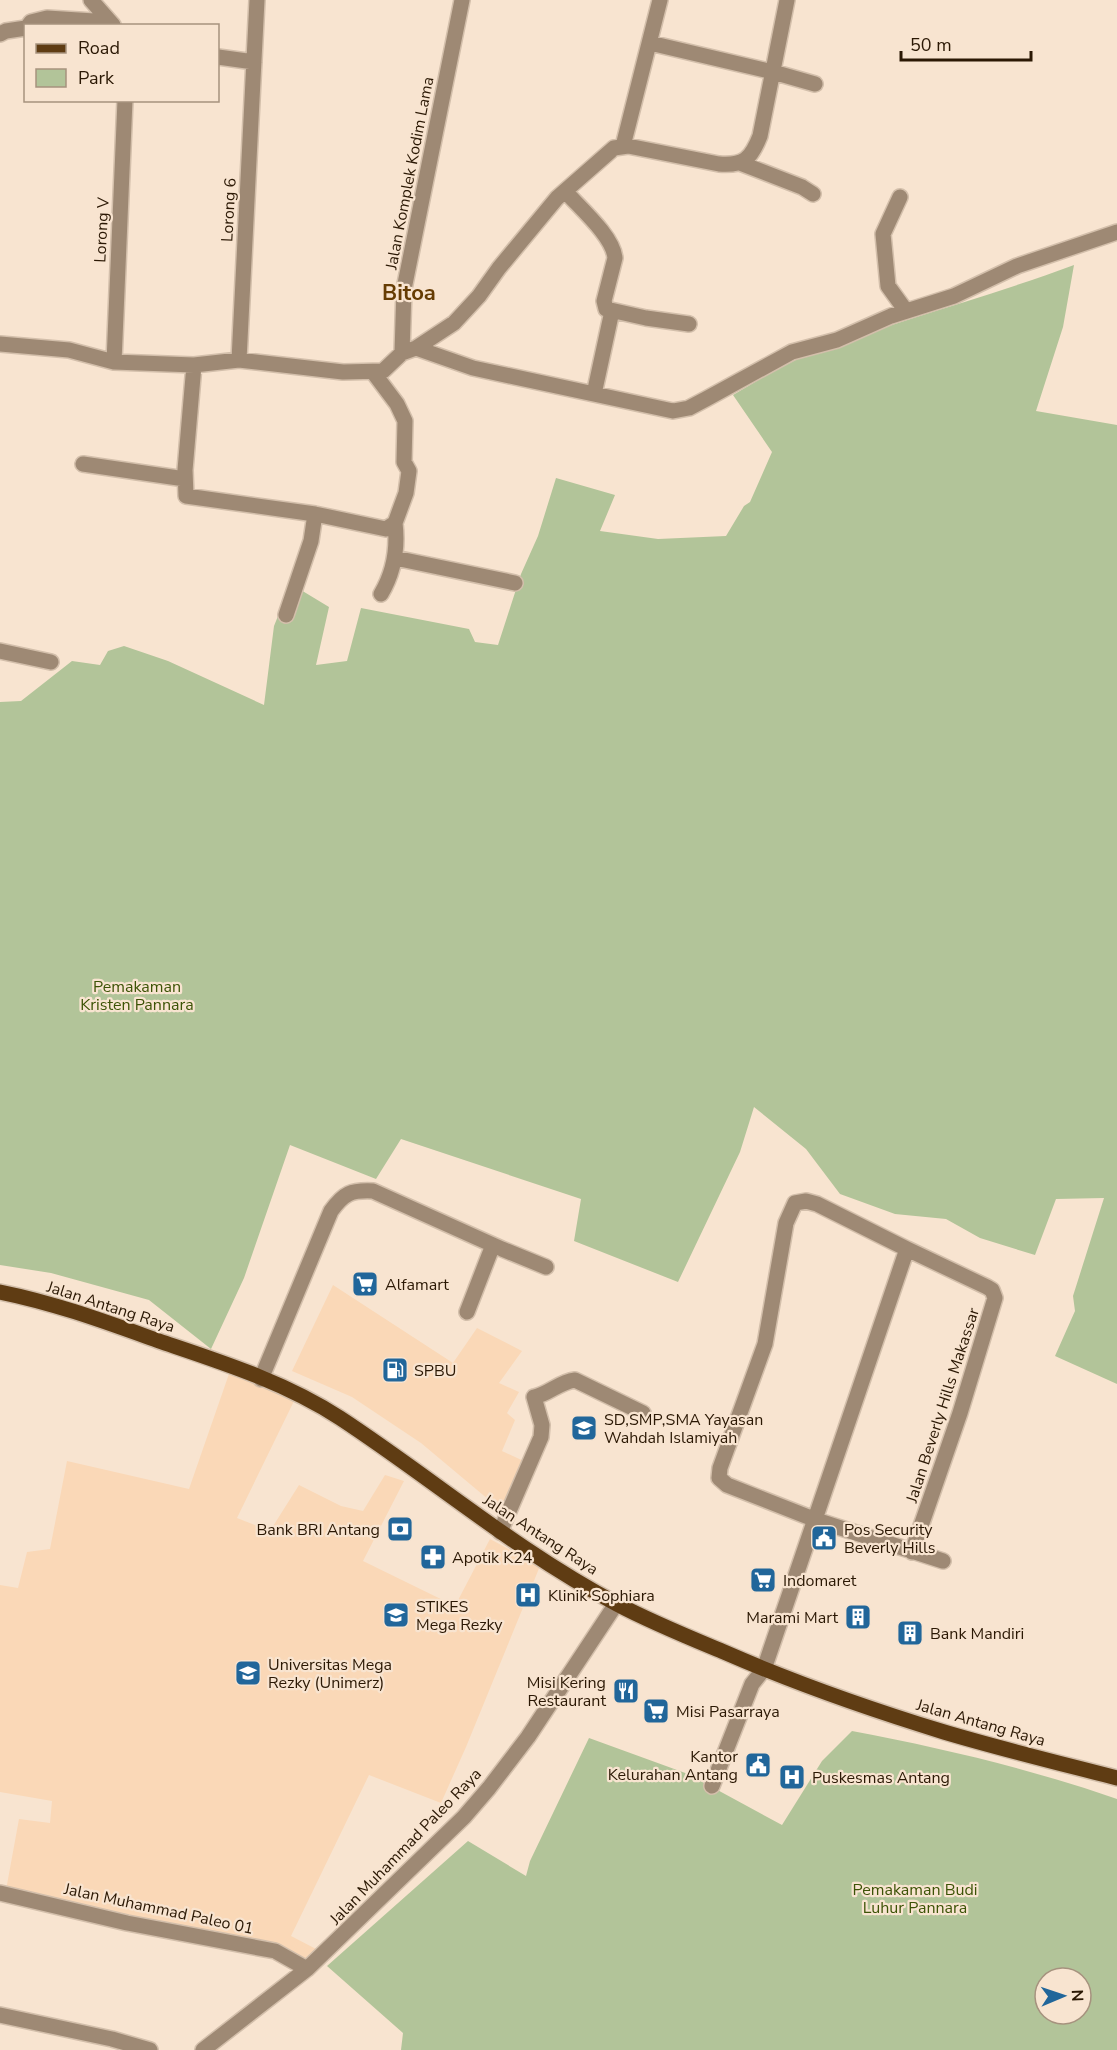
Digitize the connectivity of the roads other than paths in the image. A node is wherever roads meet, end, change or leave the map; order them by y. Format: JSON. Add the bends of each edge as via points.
{"nodes":[{"id":1,"x":92,"y":0,"type":"edge"},
{"id":2,"x":257,"y":0,"type":"edge"},
{"id":3,"x":462,"y":0,"type":"edge"},
{"id":4,"x":660,"y":0,"type":"edge"},
{"id":5,"x":787,"y":0,"type":"edge"},
{"id":6,"x":29,"y":24,"type":"edge"},
{"id":7,"x":112,"y":24,"type":"edge"},
{"id":8,"x":24,"y":28,"type":"edge"},
{"id":9,"x":0,"y":34,"type":"edge"},
{"id":10,"x":650,"y":43,"type":"junction"},
{"id":11,"x":219,"y":57,"type":"edge"},
{"id":12,"x":254,"y":62,"type":"junction"},
{"id":13,"x":773,"y":72,"type":"junction"},
{"id":14,"x":815,"y":84,"type":"dead end"},
{"id":15,"x":125,"y":102,"type":"edge"},
{"id":16,"x":623,"y":146,"type":"junction"},
{"id":17,"x":740,"y":164,"type":"junction"},
{"id":18,"x":565,"y":191,"type":"junction"},
{"id":19,"x":813,"y":194,"type":"dead end"},
{"id":20,"x":900,"y":197,"type":"dead end"},
{"id":21,"x":1117,"y":232,"type":"edge"},
{"id":22,"x":612,"y":311,"type":"junction"},
{"id":23,"x":906,"y":311,"type":"junction"},
{"id":24,"x":689,"y":324,"type":"dead end"},
{"id":25,"x":0,"y":344,"type":"edge"},
{"id":26,"x":409,"y":351,"type":"junction"},
{"id":27,"x":239,"y":360,"type":"junction"},
{"id":28,"x":114,"y":362,"type":"junction"},
{"id":29,"x":194,"y":365,"type":"junction"},
{"id":30,"x":373,"y":372,"type":"junction"},
{"id":31,"x":594,"y":394,"type":"junction"},
{"id":32,"x":83,"y":464,"type":"dead end"},
{"id":33,"x":185,"y":479,"type":"junction"},
{"id":34,"x":315,"y":514,"type":"junction"},
{"id":35,"x":395,"y":523,"type":"junction"},
{"id":36,"x":395,"y":558,"type":"junction"},
{"id":37,"x":515,"y":583,"type":"dead end"},
{"id":38,"x":381,"y":594,"type":"dead end"},
{"id":39,"x":286,"y":615,"type":"dead end"},
{"id":40,"x":0,"y":651,"type":"edge"},
{"id":41,"x":51,"y":662,"type":"dead end"},
{"id":42,"x":493,"y":1245,"type":"junction"},
{"id":43,"x":907,"y":1249,"type":"junction"},
{"id":44,"x":546,"y":1267,"type":"dead end"},
{"id":45,"x":0,"y":1292,"type":"edge"},
{"id":46,"x":467,"y":1312,"type":"dead end"},
{"id":47,"x":261,"y":1379,"type":"junction"},
{"id":48,"x":643,"y":1413,"type":"dead end"},
{"id":49,"x":816,"y":1520,"type":"junction"},
{"id":50,"x":500,"y":1532,"type":"junction"},
{"id":51,"x":912,"y":1552,"type":"junction"},
{"id":52,"x":943,"y":1561,"type":"dead end"},
{"id":53,"x":616,"y":1604,"type":"junction"},
{"id":54,"x":764,"y":1669,"type":"junction"},
{"id":55,"x":1117,"y":1778,"type":"edge"},
{"id":56,"x":712,"y":1786,"type":"dead end"},
{"id":57,"x":0,"y":1893,"type":"edge"},
{"id":58,"x":307,"y":1969,"type":"junction"},
{"id":59,"x":0,"y":2014,"type":"edge"},
{"id":60,"x":150,"y":2050,"type":"edge"},
{"id":61,"x":203,"y":2050,"type":"edge"}],
"edges":[{"from":1,"to":7,"type":"street"},
{"from":2,"to":12,"type":"street","name":"Lorong 6"},
{"from":3,"to":26,"type":"street","name":"Jalan Komplek Kodim Lama","via":[[404,289]]},
{"from":4,"to":10,"type":"street"},
{"from":5,"to":13,"type":"street"},
{"from":6,"to":7,"type":"street","via":[[47,18]]},
{"from":8,"to":9,"type":"street"},
{"from":10,"to":13,"type":"street"},
{"from":10,"to":16,"type":"street"},
{"from":11,"to":12,"type":"street"},
{"from":12,"to":27,"type":"street","name":"Lorong 6"},
{"from":13,"to":14,"type":"street"},
{"from":13,"to":17,"type":"street","via":[[760,136],[751,155]]},
{"from":15,"to":28,"type":"street","name":"Lorong V"},
{"from":16,"to":17,"type":"street","via":[[719,164]]},
{"from":16,"to":18,"type":"street","via":[[614,148]]},
{"from":17,"to":19,"type":"street"},
{"from":18,"to":22,"type":"street","via":[[615,252],[604,301],[606,309]]},
{"from":18,"to":26,"type":"street","via":[[454,322]]},
{"from":20,"to":23,"type":"street","via":[[883,234],[888,286]]},
{"from":21,"to":23,"type":"street","via":[[1017,266],[954,296]]},
{"from":22,"to":24,"type":"street"},
{"from":22,"to":31,"type":"street"},
{"from":23,"to":31,"type":"street","via":[[837,340],[792,352],[689,408],[673,411]]},
{"from":25,"to":28,"type":"street","via":[[69,350]]},
{"from":26,"to":30,"type":"street","via":[[383,371]]},
{"from":26,"to":31,"type":"street"},
{"from":27,"to":29,"type":"street"},
{"from":27,"to":30,"type":"street"},
{"from":28,"to":29,"type":"street"},
{"from":29,"to":33,"type":"street"},
{"from":30,"to":35,"type":"street","via":[[405,421],[404,462],[409,471]]},
{"from":32,"to":33,"type":"street"},
{"from":33,"to":34,"type":"street","via":[[186,496],[192,498]]},
{"from":34,"to":35,"type":"street","via":[[386,529]]},
{"from":34,"to":39,"type":"street","via":[[311,541]]},
{"from":35,"to":36,"type":"street"},
{"from":36,"to":37,"type":"street"},
{"from":36,"to":38,"type":"street"},
{"from":40,"to":41,"type":"street"},
{"from":42,"to":44,"type":"street"},
{"from":42,"to":46,"type":"street"},
{"from":42,"to":47,"type":"street","via":[[374,1191],[350,1192],[331,1211]]},
{"from":43,"to":49,"type":"street"},
{"from":43,"to":49,"type":"street","name":"Jalan Beverly Hills Makassar","via":[[806,1201],[795,1203],[786,1223],[765,1344],[718,1476],[727,1485]]},
{"from":43,"to":51,"type":"street","name":"Jalan Beverly Hills Makassar","via":[[987,1287],[995,1298]]},
{"from":45,"to":47,"type":"main road","name":"Jalan Antang Raya","via":[[86,1313]]},
{"from":47,"to":50,"type":"main road","name":"Jalan Antang Raya","via":[[291,1390],[340,1418]]},
{"from":48,"to":50,"type":"street","via":[[574,1380],[534,1397],[542,1425],[541,1437]]},
{"from":49,"to":51,"type":"street","name":"Jalan Beverly Hills Makassar"},
{"from":49,"to":54,"type":"street"},
{"from":50,"to":53,"type":"main road","name":"Jalan Antang Raya"},
{"from":51,"to":52,"type":"street","name":"Jalan Beverly Hills Makassar"},
{"from":53,"to":54,"type":"main road","name":"Jalan Antang Raya"},
{"from":53,"to":58,"type":"street","name":"Jalan Muhammad Paleo Raya","via":[[528,1737],[489,1788]]},
{"from":54,"to":55,"type":"main road","name":"Jalan Antang Raya","via":[[944,1732]]},
{"from":54,"to":56,"type":"street","via":[[752,1684]]},
{"from":57,"to":58,"type":"street","name":"Jalan Muhammad Paleo 01","via":[[127,1923],[275,1951]]},
{"from":58,"to":61,"type":"street","name":"Jalan Muhammad Paleo Raya"},
{"from":59,"to":60,"type":"street"}]}
